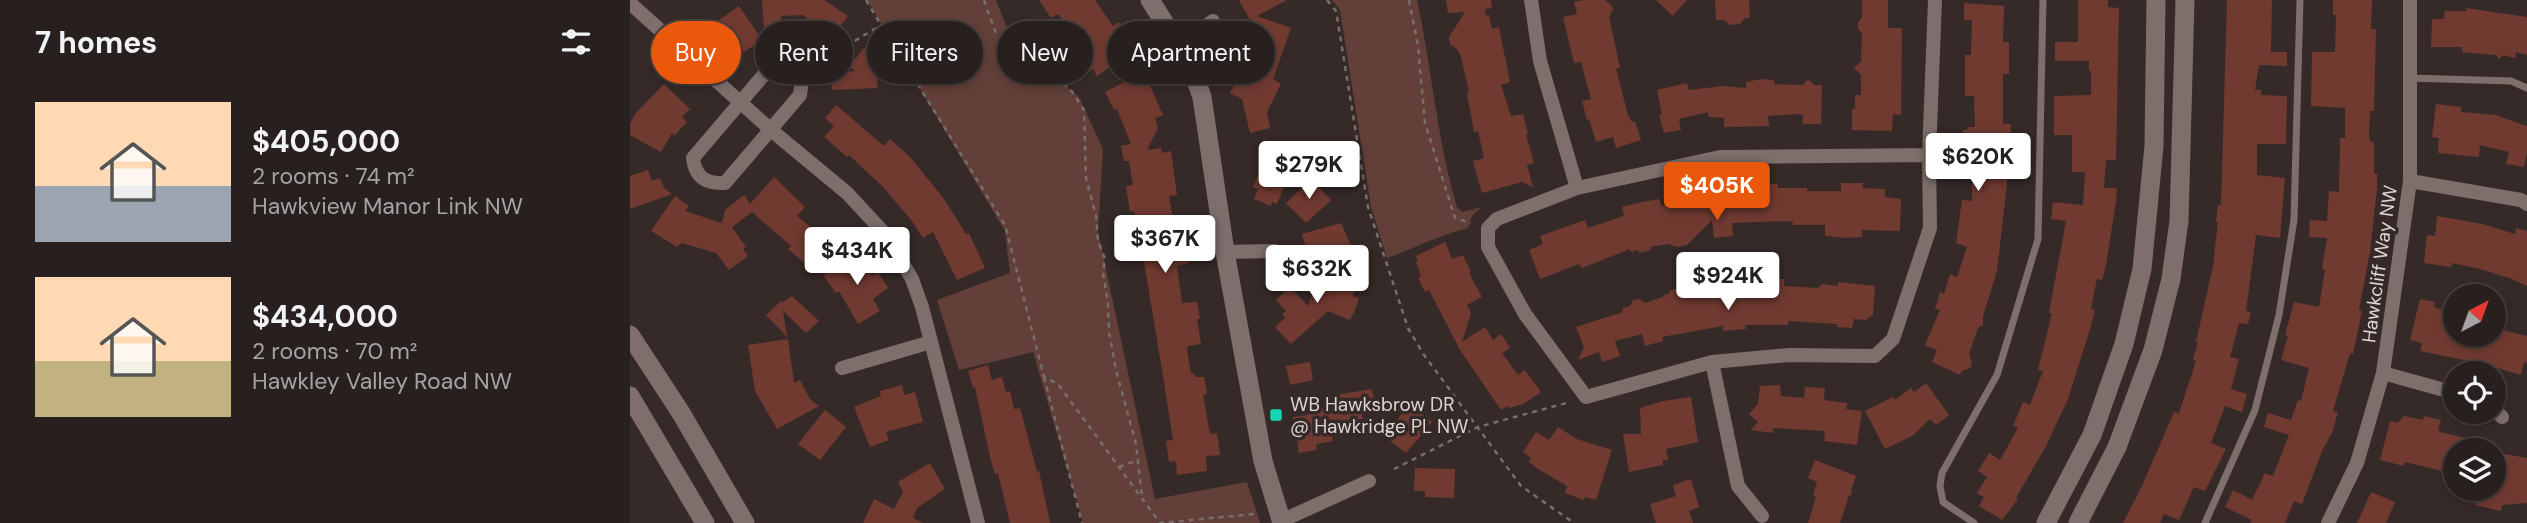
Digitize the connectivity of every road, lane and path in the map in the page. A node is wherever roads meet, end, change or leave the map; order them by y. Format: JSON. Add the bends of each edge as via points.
{"nodes":[{"id":1,"x":866,"y":0,"type":"edge"},
{"id":2,"x":984,"y":0,"type":"edge"},
{"id":3,"x":1150,"y":0,"type":"edge"},
{"id":4,"x":1327,"y":0,"type":"edge"},
{"id":5,"x":1409,"y":0,"type":"edge"},
{"id":6,"x":1531,"y":0,"type":"edge"},
{"id":7,"x":1935,"y":0,"type":"edge"},
{"id":8,"x":2043,"y":0,"type":"edge"},
{"id":9,"x":2156,"y":0,"type":"edge"},
{"id":10,"x":2185,"y":0,"type":"edge"},
{"id":11,"x":2300,"y":0,"type":"edge"},
{"id":12,"x":2410,"y":0,"type":"edge"},
{"id":13,"x":630,"y":3,"type":"edge"},
{"id":14,"x":879,"y":21,"type":"edge"},
{"id":15,"x":1164,"y":21,"type":"edge"},
{"id":16,"x":2410,"y":78,"type":"junction"},
{"id":17,"x":918,"y":84,"type":"edge"},
{"id":18,"x":1197,"y":84,"type":"edge"},
{"id":19,"x":2527,"y":88,"type":"edge"},
{"id":20,"x":740,"y":102,"type":"junction"},
{"id":21,"x":771,"y":130,"type":"junction"},
{"id":22,"x":2154,"y":146,"type":"junction"},
{"id":23,"x":2181,"y":149,"type":"junction"},
{"id":24,"x":1929,"y":155,"type":"junction"},
{"id":25,"x":2410,"y":181,"type":"junction"},
{"id":26,"x":1577,"y":188,"type":"junction"},
{"id":27,"x":2527,"y":204,"type":"edge"},
{"id":28,"x":1471,"y":223,"type":"dead end"},
{"id":29,"x":1275,"y":251,"type":"dead end"},
{"id":30,"x":1225,"y":253,"type":"junction"},
{"id":31,"x":630,"y":335,"type":"edge"},
{"id":32,"x":931,"y":342,"type":"junction"},
{"id":33,"x":1712,"y":362,"type":"junction"},
{"id":34,"x":842,"y":368,"type":"dead end"},
{"id":35,"x":2383,"y":373,"type":"junction"},
{"id":36,"x":1044,"y":377,"type":"junction"},
{"id":37,"x":2443,"y":390,"type":"edge"},
{"id":38,"x":630,"y":396,"type":"edge"},
{"id":39,"x":1586,"y":397,"type":"junction"},
{"id":40,"x":1478,"y":427,"type":"junction"},
{"id":41,"x":1138,"y":460,"type":"junction"},
{"id":42,"x":1119,"y":467,"type":"junction"},
{"id":43,"x":1394,"y":469,"type":"dead end"},
{"id":44,"x":1369,"y":481,"type":"dead end"},
{"id":45,"x":1142,"y":499,"type":"junction"},
{"id":46,"x":1254,"y":514,"type":"dead end"},
{"id":47,"x":1762,"y":516,"type":"dead end"},
{"id":48,"x":1282,"y":522,"type":"edge"},
{"id":49,"x":705,"y":523,"type":"edge"},
{"id":50,"x":745,"y":523,"type":"edge"},
{"id":51,"x":978,"y":523,"type":"edge"},
{"id":52,"x":1082,"y":523,"type":"edge"},
{"id":53,"x":1574,"y":523,"type":"edge"},
{"id":54,"x":1974,"y":523,"type":"edge"},
{"id":55,"x":2046,"y":523,"type":"edge"},
{"id":56,"x":2078,"y":523,"type":"edge"},
{"id":57,"x":2205,"y":523,"type":"edge"},
{"id":58,"x":2328,"y":523,"type":"edge"}],
"edges":[{"from":1,"to":14,"type":"path"},
{"from":2,"to":41,"type":"path","via":[[995,32],[1014,52],[1069,87],[1084,110],[1086,178],[1104,258],[1109,332]]},
{"from":3,"to":15,"type":"street"},
{"from":4,"to":40,"type":"path","via":[[1336,11],[1368,207],[1408,328]]},
{"from":5,"to":28,"type":"path","via":[[1425,123],[1455,218]]},
{"from":6,"to":26,"type":"street","via":[[1540,61]]},
{"from":7,"to":24,"type":"street"},
{"from":8,"to":54,"type":"lane","via":[[2038,239],[1997,375],[1941,473],[1943,502]]},
{"from":9,"to":22,"type":"street"},
{"from":10,"to":23,"type":"street"},
{"from":11,"to":57,"type":"lane","via":[[2294,220],[2279,315],[2255,410]]},
{"from":12,"to":16,"type":"street","name":"Hawkcliff Way NW"},
{"from":13,"to":20,"type":"street"},
{"from":16,"to":19,"type":"lane","via":[[2511,81]]},
{"from":16,"to":25,"type":"street","name":"Hawkcliff Way NW"},
{"from":17,"to":36,"type":"path","via":[[1005,225]]},
{"from":18,"to":30,"type":"street"},
{"from":20,"to":21,"type":"street"},
{"from":20,"to":21,"type":"street","via":[[767,71],[781,63],[795,68],[802,80],[800,95]]},
{"from":20,"to":21,"type":"street","via":[[693,158],[702,178],[713,184],[725,183]]},
{"from":21,"to":32,"type":"street","via":[[847,193],[886,234],[912,279]]},
{"from":22,"to":23,"type":"street"},
{"from":22,"to":55,"type":"street","via":[[2142,269],[2124,344],[2092,435]]},
{"from":23,"to":56,"type":"street","via":[[2179,221],[2171,279],[2153,350],[2117,447]]},
{"from":24,"to":26,"type":"street","via":[[1720,157]]},
{"from":24,"to":33,"type":"street","via":[[1930,228],[1893,338],[1875,356],[1789,355]]},
{"from":25,"to":27,"type":"street"},
{"from":25,"to":35,"type":"street","name":"Hawkcliff Way NW"},
{"from":26,"to":39,"type":"street","via":[[1497,219],[1488,228],[1488,247],[1525,314]]},
{"from":29,"to":30,"type":"street"},
{"from":30,"to":48,"type":"street","via":[[1263,461]]},
{"from":31,"to":50,"type":"street"},
{"from":32,"to":34,"type":"street"},
{"from":32,"to":51,"type":"street"},
{"from":33,"to":39,"type":"street"},
{"from":33,"to":47,"type":"street","via":[[1738,486]]},
{"from":35,"to":37,"type":"street"},
{"from":35,"to":58,"type":"street","name":"Hawkcliff Way NW","via":[[2357,463]]},
{"from":36,"to":42,"type":"path","via":[[1058,384]]},
{"from":36,"to":52,"type":"path"},
{"from":38,"to":49,"type":"street"},
{"from":39,"to":40,"type":"path"},
{"from":40,"to":43,"type":"path"},
{"from":40,"to":53,"type":"path","via":[[1521,486]]},
{"from":41,"to":42,"type":"path"},
{"from":41,"to":45,"type":"path"},
{"from":42,"to":45,"type":"path"},
{"from":44,"to":48,"type":"street"},
{"from":45,"to":46,"type":"path","via":[[1160,523]]}]}
